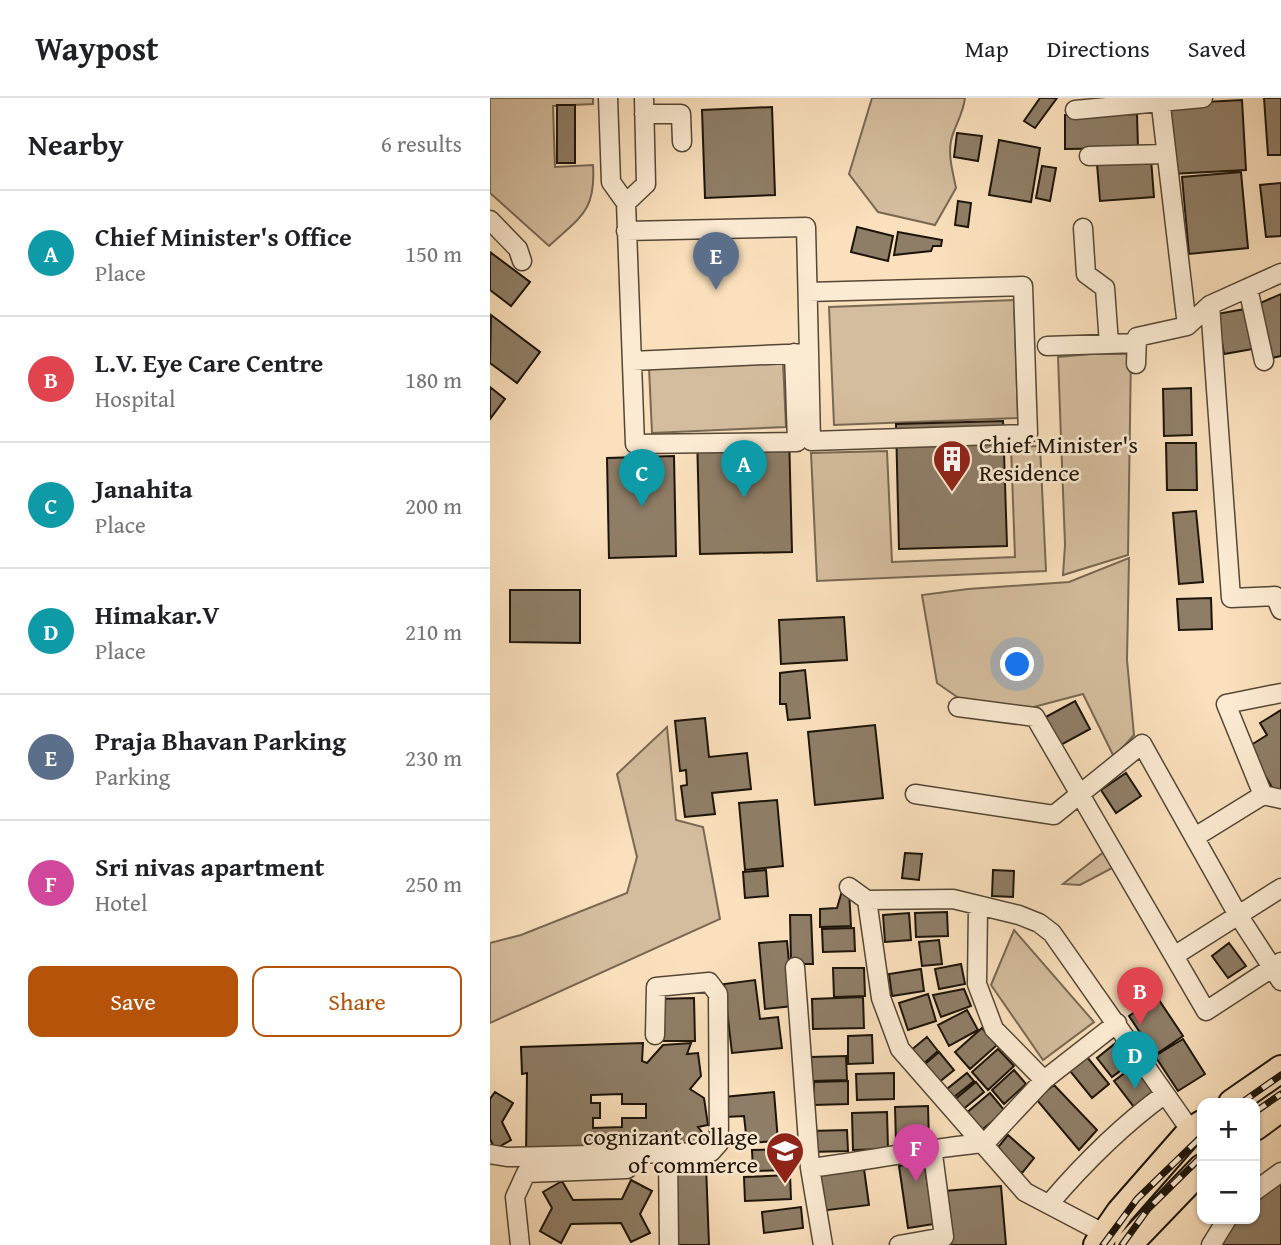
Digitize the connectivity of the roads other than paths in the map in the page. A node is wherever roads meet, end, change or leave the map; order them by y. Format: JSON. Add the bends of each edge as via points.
{"nodes":[{"id":1,"x":608,"y":98,"type":"edge"},
{"id":2,"x":1203,"y":98,"type":"edge"},
{"id":3,"x":1160,"y":100,"type":"edge"},
{"id":4,"x":644,"y":106,"type":"edge"},
{"id":5,"x":1075,"y":110,"type":"dead end"},
{"id":6,"x":682,"y":142,"type":"dead end"},
{"id":7,"x":1166,"y":154,"type":"junction"},
{"id":8,"x":1089,"y":156,"type":"dead end"},
{"id":9,"x":626,"y":203,"type":"junction"},
{"id":10,"x":490,"y":220,"type":"edge"},
{"id":11,"x":1083,"y":228,"type":"dead end"},
{"id":12,"x":626,"y":231,"type":"junction"},
{"id":13,"x":522,"y":261,"type":"dead end"},
{"id":14,"x":1281,"y":273,"type":"edge"},
{"id":15,"x":1248,"y":288,"type":"junction"},
{"id":16,"x":808,"y":292,"type":"junction"},
{"id":17,"x":1210,"y":305,"type":"junction"},
{"id":18,"x":1187,"y":326,"type":"junction"},
{"id":19,"x":1137,"y":343,"type":"junction"},
{"id":20,"x":1109,"y":344,"type":"junction"},
{"id":21,"x":1047,"y":346,"type":"dead end"},
{"id":22,"x":802,"y":353,"type":"junction"},
{"id":23,"x":1264,"y":360,"type":"dead end"},
{"id":24,"x":632,"y":361,"type":"junction"},
{"id":25,"x":1136,"y":364,"type":"dead end"},
{"id":26,"x":1281,"y":610,"type":"edge"},
{"id":27,"x":1281,"y":692,"type":"edge"},
{"id":28,"x":958,"y":707,"type":"dead end"},
{"id":29,"x":1081,"y":793,"type":"junction"},
{"id":30,"x":915,"y":794,"type":"dead end"},
{"id":31,"x":1272,"y":797,"type":"edge"},
{"id":32,"x":1195,"y":837,"type":"junction"},
{"id":33,"x":849,"y":887,"type":"dead end"},
{"id":34,"x":1281,"y":888,"type":"edge"},
{"id":35,"x":867,"y":900,"type":"junction"},
{"id":36,"x":978,"y":907,"type":"junction"},
{"id":37,"x":1238,"y":915,"type":"junction"},
{"id":38,"x":1174,"y":956,"type":"junction"},
{"id":39,"x":795,"y":967,"type":"dead end"},
{"id":40,"x":1278,"y":971,"type":"edge"},
{"id":41,"x":1116,"y":1023,"type":"junction"},
{"id":42,"x":655,"y":1035,"type":"dead end"},
{"id":43,"x":1281,"y":1069,"type":"edge"},
{"id":44,"x":1044,"y":1080,"type":"junction"},
{"id":45,"x":1165,"y":1094,"type":"junction"},
{"id":46,"x":1239,"y":1098,"type":"edge"},
{"id":47,"x":1281,"y":1108,"type":"edge"},
{"id":48,"x":1260,"y":1123,"type":"edge"},
{"id":49,"x":1197,"y":1128,"type":"edge"},
{"id":50,"x":985,"y":1143,"type":"junction"},
{"id":51,"x":932,"y":1147,"type":"junction"},
{"id":52,"x":668,"y":1153,"type":"junction"},
{"id":53,"x":490,"y":1154,"type":"edge"},
{"id":54,"x":810,"y":1168,"type":"junction"},
{"id":55,"x":627,"y":1169,"type":"dead end"},
{"id":56,"x":1197,"y":1172,"type":"edge"},
{"id":57,"x":1281,"y":1172,"type":"edge"},
{"id":58,"x":1260,"y":1187,"type":"edge"},
{"id":59,"x":1049,"y":1204,"type":"junction"},
{"id":60,"x":1224,"y":1224,"type":"edge"},
{"id":61,"x":1110,"y":1241,"type":"edge"},
{"id":62,"x":520,"y":1245,"type":"edge"},
{"id":63,"x":668,"y":1245,"type":"edge"},
{"id":64,"x":824,"y":1245,"type":"edge"},
{"id":65,"x":899,"y":1245,"type":"edge"},
{"id":66,"x":1211,"y":1245,"type":"edge"}],
"edges":[{"from":1,"to":9,"type":"street","via":[[611,183]]},
{"from":2,"to":3,"type":"street"},
{"from":3,"to":5,"type":"street"},
{"from":3,"to":7,"type":"street"},
{"from":4,"to":6,"type":"street","via":[[681,114]]},
{"from":4,"to":9,"type":"street","via":[[646,184]]},
{"from":7,"to":8,"type":"street"},
{"from":7,"to":18,"type":"street"},
{"from":9,"to":12,"type":"street"},
{"from":10,"to":13,"type":"street","via":[[518,248]]},
{"from":11,"to":20,"type":"street","via":[[1086,274],[1105,288]]},
{"from":12,"to":16,"type":"street","via":[[806,227]]},
{"from":12,"to":24,"type":"street"},
{"from":14,"to":15,"type":"street"},
{"from":15,"to":17,"type":"street"},
{"from":15,"to":23,"type":"street"},
{"from":16,"to":22,"type":"street"},
{"from":16,"to":22,"type":"street","via":[[1023,286],[1028,434],[811,441]]},
{"from":17,"to":18,"type":"street"},
{"from":17,"to":26,"type":"street","via":[[1231,598],[1275,596]]},
{"from":18,"to":19,"type":"street","via":[[1137,337]]},
{"from":19,"to":20,"type":"street"},
{"from":19,"to":25,"type":"street"},
{"from":20,"to":21,"type":"street"},
{"from":22,"to":24,"type":"street"},
{"from":22,"to":24,"type":"street","via":[[797,442],[635,444]]},
{"from":27,"to":31,"type":"street","via":[[1226,704]]},
{"from":28,"to":29,"type":"street","via":[[1035,717]]},
{"from":29,"to":30,"type":"street","via":[[1054,815]]},
{"from":29,"to":32,"type":"street","via":[[1143,744]]},
{"from":29,"to":38,"type":"street"},
{"from":31,"to":32,"type":"street"},
{"from":32,"to":37,"type":"street"},
{"from":33,"to":35,"type":"street"},
{"from":34,"to":37,"type":"street"},
{"from":35,"to":36,"type":"street","via":[[953,899]]},
{"from":35,"to":50,"type":"street","via":[[881,998],[900,1049]]},
{"from":36,"to":41,"type":"street","via":[[1019,915],[1052,933]]},
{"from":36,"to":44,"type":"street","via":[[977,984],[994,1029]]},
{"from":37,"to":38,"type":"street"},
{"from":37,"to":40,"type":"street"},
{"from":38,"to":40,"type":"street","via":[[1206,1011]]},
{"from":39,"to":54,"type":"street"},
{"from":41,"to":44,"type":"street"},
{"from":41,"to":45,"type":"street"},
{"from":42,"to":52,"type":"street","via":[[656,987],[714,985],[718,994],[719,1143],[711,1152]]},
{"from":43,"to":46,"type":"highway"},
{"from":44,"to":50,"type":"street"},
{"from":45,"to":49,"type":"street"},
{"from":45,"to":59,"type":"street","via":[[1084,1163]]},
{"from":47,"to":48,"type":"highway"},
{"from":49,"to":61,"type":"highway","via":[[1120,1212]]},
{"from":50,"to":51,"type":"street"},
{"from":50,"to":59,"type":"street","via":[[1025,1192]]},
{"from":51,"to":54,"type":"street","via":[[887,1159]]},
{"from":51,"to":65,"type":"street","via":[[944,1237]]},
{"from":52,"to":53,"type":"street"},
{"from":52,"to":63,"type":"street"},
{"from":54,"to":64,"type":"street"},
{"from":55,"to":62,"type":"street","via":[[526,1173],[515,1197]]},
{"from":56,"to":61,"type":"highway"},
{"from":57,"to":58,"type":"street"},
{"from":59,"to":61,"type":"street"},
{"from":60,"to":66,"type":"street"}]}
